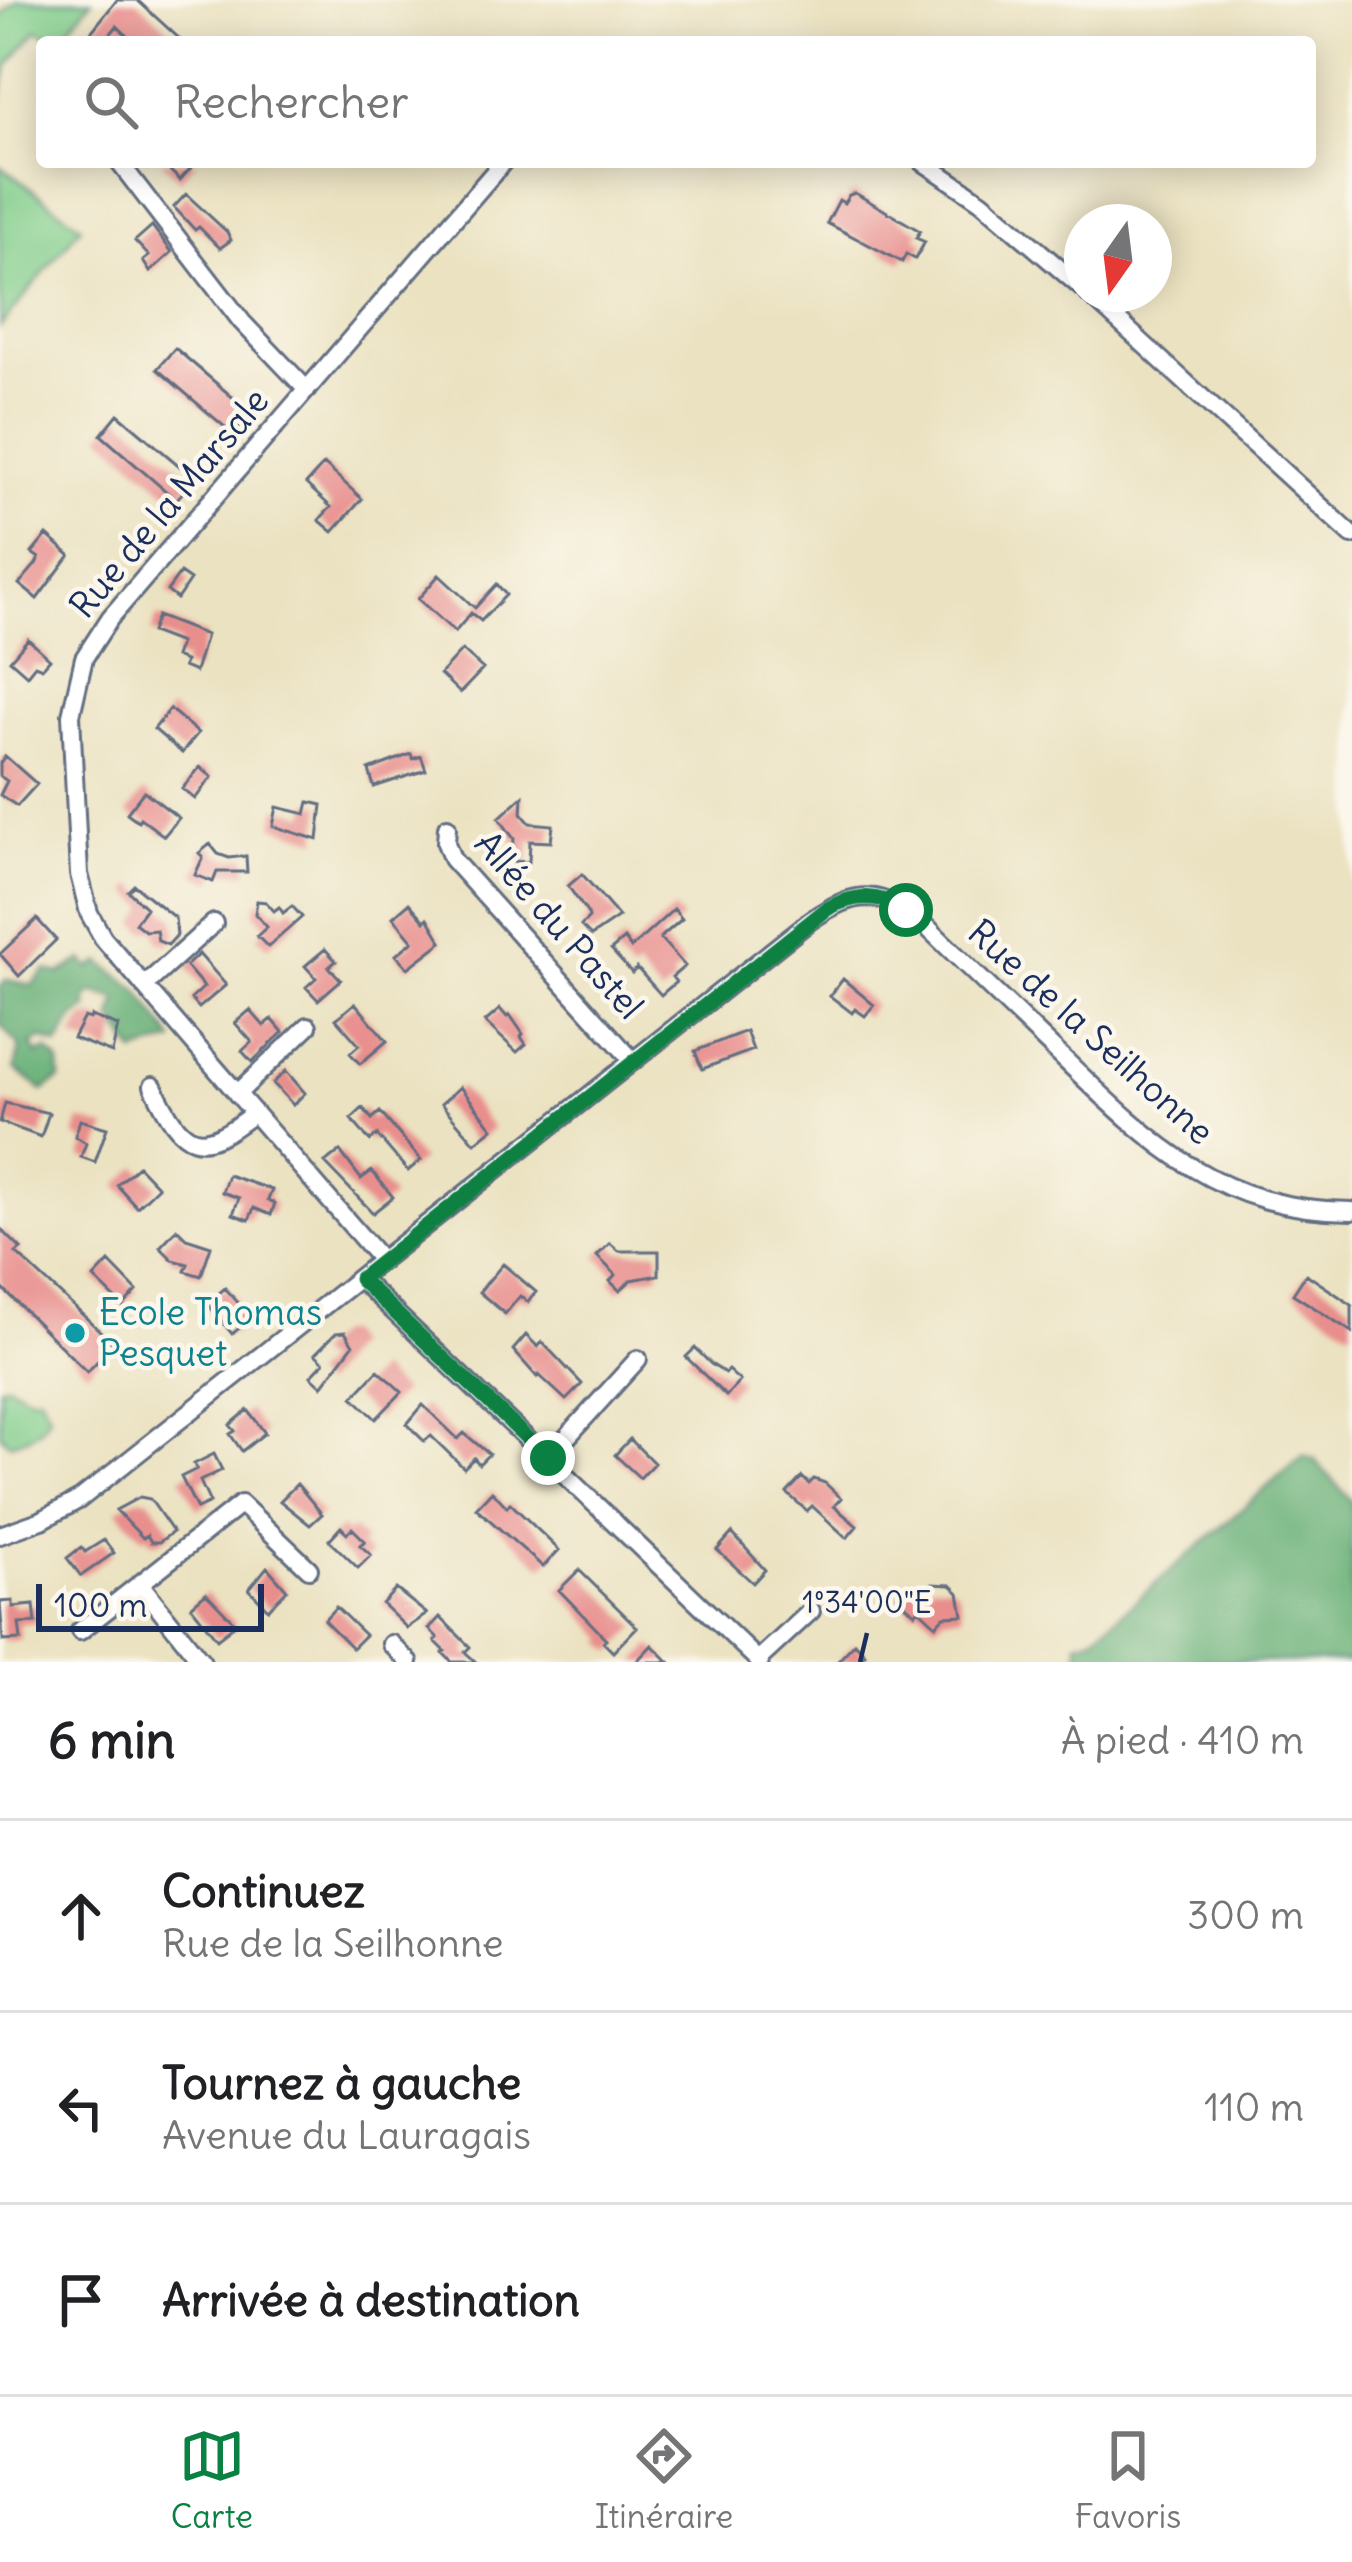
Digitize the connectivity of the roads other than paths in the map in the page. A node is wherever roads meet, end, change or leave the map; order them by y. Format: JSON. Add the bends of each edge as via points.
{"nodes":[{"id":1,"x":124,"y":168,"type":"edge"},
{"id":2,"x":498,"y":168,"type":"edge"},
{"id":3,"x":932,"y":168,"type":"edge"},
{"id":4,"x":1064,"y":273,"type":"edge"},
{"id":5,"x":1108,"y":312,"type":"edge"},
{"id":6,"x":307,"y":390,"type":"junction"},
{"id":7,"x":1352,"y":535,"type":"edge"},
{"id":8,"x":447,"y":827,"type":"dead end"},
{"id":9,"x":214,"y":922,"type":"dead end"},
{"id":10,"x":144,"y":986,"type":"junction"},
{"id":11,"x":308,"y":1026,"type":"dead end"},
{"id":12,"x":633,"y":1061,"type":"junction"},
{"id":13,"x":153,"y":1086,"type":"dead end"},
{"id":14,"x":237,"y":1094,"type":"junction"},
{"id":15,"x":254,"y":1113,"type":"junction"},
{"id":16,"x":1352,"y":1211,"type":"edge"},
{"id":17,"x":382,"y":1261,"type":"junction"},
{"id":18,"x":360,"y":1279,"type":"junction"},
{"id":19,"x":638,"y":1359,"type":"dead end"},
{"id":20,"x":548,"y":1458,"type":"junction"},
{"id":21,"x":0,"y":1535,"type":"edge"},
{"id":22,"x":309,"y":1569,"type":"dead end"},
{"id":23,"x":141,"y":1585,"type":"junction"},
{"id":24,"x":811,"y":1611,"type":"dead end"},
{"id":25,"x":80,"y":1631,"type":"dead end"},
{"id":26,"x":391,"y":1644,"type":"dead end"},
{"id":27,"x":759,"y":1661,"type":"edge"},
{"id":28,"x":202,"y":1662,"type":"edge"},
{"id":29,"x":410,"y":1662,"type":"edge"}],
"edges":[{"from":1,"to":6,"type":"street","via":[[242,322]]},
{"from":2,"to":6,"type":"street","name":"Rue de la Marsale"},
{"from":3,"to":4,"type":"street"},
{"from":5,"to":7,"type":"street"},
{"from":6,"to":10,"type":"street","name":"Rue de la Marsale","via":[[110,618],[78,677],[71,736],[83,894],[103,938]]},
{"from":8,"to":12,"type":"street","name":"Allée du Pastel","via":[[452,859]]},
{"from":9,"to":10,"type":"street"},
{"from":10,"to":14,"type":"street","name":"Rue de la Marsale"},
{"from":11,"to":14,"type":"street"},
{"from":12,"to":16,"type":"street","name":"Rue de la Seilhonne","via":[[827,909],[874,897],[924,924],[1189,1169],[1257,1199]]},
{"from":12,"to":17,"type":"street","name":"Rue de la Seilhonne"},
{"from":13,"to":15,"type":"street","via":[[180,1130],[203,1142]]},
{"from":14,"to":15,"type":"street","name":"Rue de la Marsale"},
{"from":15,"to":17,"type":"street","name":"Rue de la Marsale"},
{"from":17,"to":18,"type":"street","name":"Rue de la Seilhonne"},
{"from":18,"to":20,"type":"street"},
{"from":18,"to":21,"type":"street","name":"Rue de la Seilhonne","via":[[80,1499]]},
{"from":19,"to":20,"type":"street"},
{"from":20,"to":27,"type":"street"},
{"from":22,"to":23,"type":"street","via":[[241,1504]]},
{"from":23,"to":25,"type":"street"},
{"from":23,"to":28,"type":"street"},
{"from":24,"to":27,"type":"street"},
{"from":26,"to":29,"type":"street"}]}
